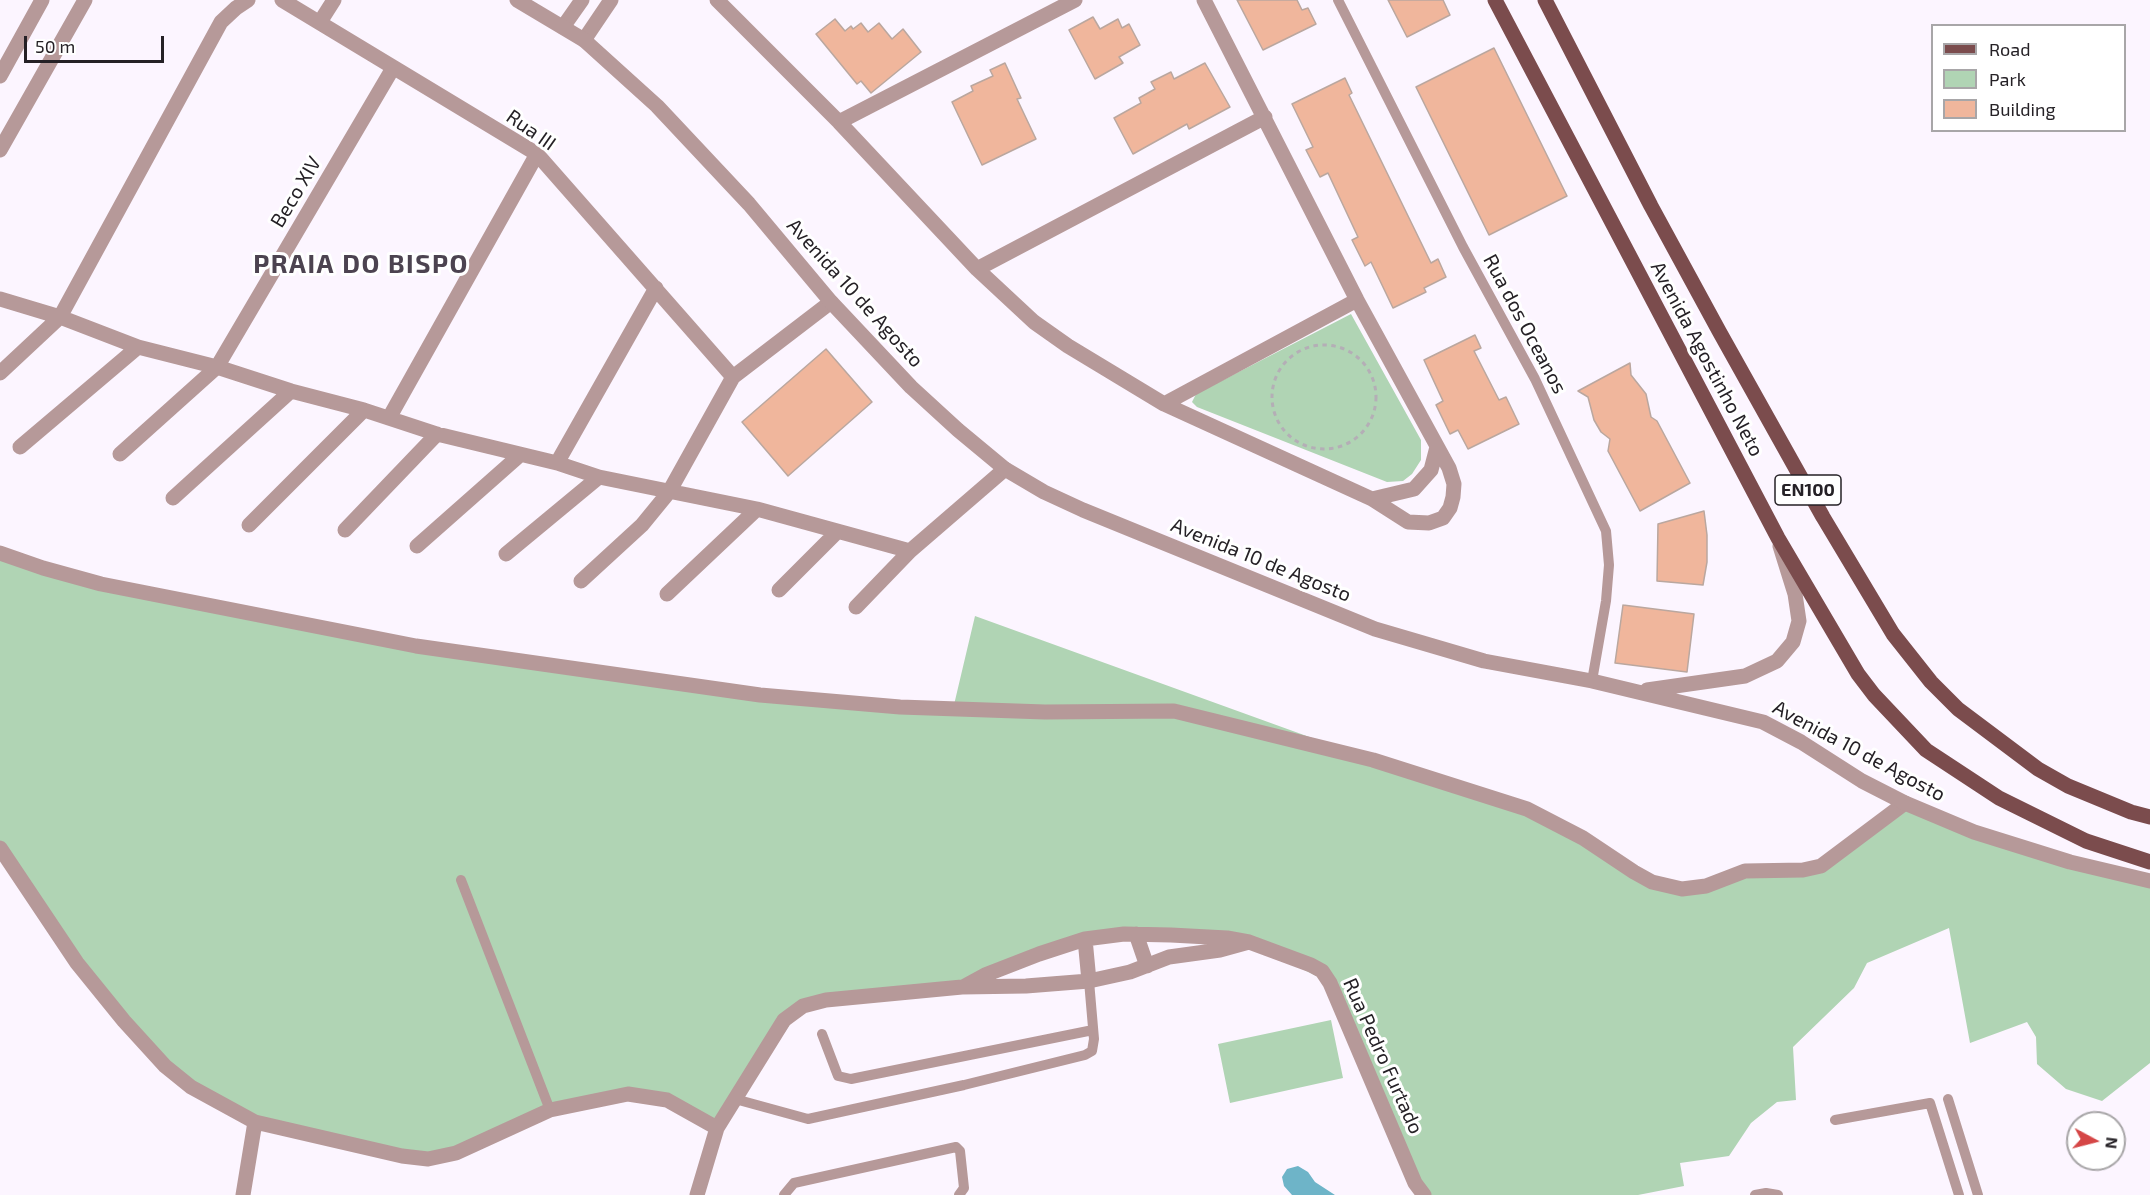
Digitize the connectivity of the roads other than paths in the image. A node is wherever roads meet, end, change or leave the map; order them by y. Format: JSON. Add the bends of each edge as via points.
{"nodes":[{"id":1,"x":42,"y":0,"type":"edge"},
{"id":2,"x":84,"y":0,"type":"edge"},
{"id":3,"x":248,"y":0,"type":"edge"},
{"id":4,"x":282,"y":0,"type":"edge"},
{"id":5,"x":334,"y":0,"type":"edge"},
{"id":6,"x":517,"y":0,"type":"edge"},
{"id":7,"x":582,"y":0,"type":"edge"},
{"id":8,"x":611,"y":0,"type":"edge"},
{"id":9,"x":717,"y":0,"type":"edge"},
{"id":10,"x":1076,"y":0,"type":"edge"},
{"id":11,"x":1204,"y":0,"type":"edge"},
{"id":12,"x":1338,"y":0,"type":"edge"},
{"id":13,"x":1495,"y":0,"type":"edge"},
{"id":14,"x":1545,"y":0,"type":"edge"},
{"id":15,"x":320,"y":22,"type":"junction"},
{"id":16,"x":564,"y":27,"type":"junction"},
{"id":17,"x":584,"y":40,"type":"junction"},
{"id":18,"x":393,"y":68,"type":"junction"},
{"id":19,"x":0,"y":76,"type":"edge"},
{"id":20,"x":1265,"y":117,"type":"junction"},
{"id":21,"x":839,"y":122,"type":"junction"},
{"id":22,"x":0,"y":150,"type":"edge"},
{"id":23,"x":537,"y":154,"type":"junction"},
{"id":24,"x":977,"y":269,"type":"junction"},
{"id":25,"x":656,"y":288,"type":"junction"},
{"id":26,"x":0,"y":299,"type":"edge"},
{"id":27,"x":1357,"y":300,"type":"junction"},
{"id":28,"x":831,"y":302,"type":"junction"},
{"id":29,"x":60,"y":317,"type":"junction"},
{"id":30,"x":138,"y":347,"type":"junction"},
{"id":31,"x":217,"y":367,"type":"junction"},
{"id":32,"x":0,"y":373,"type":"edge"},
{"id":33,"x":733,"y":377,"type":"junction"},
{"id":34,"x":291,"y":391,"type":"junction"},
{"id":35,"x":1164,"y":404,"type":"junction"},
{"id":36,"x":364,"y":410,"type":"junction"},
{"id":37,"x":389,"y":418,"type":"junction"},
{"id":38,"x":437,"y":434,"type":"junction"},
{"id":39,"x":20,"y":447,"type":"dead end"},
{"id":40,"x":1437,"y":447,"type":"junction"},
{"id":41,"x":120,"y":454,"type":"dead end"},
{"id":42,"x":520,"y":455,"type":"junction"},
{"id":43,"x":557,"y":463,"type":"junction"},
{"id":44,"x":1005,"y":469,"type":"junction"},
{"id":45,"x":599,"y":477,"type":"junction"},
{"id":46,"x":669,"y":492,"type":"junction"},
{"id":47,"x":173,"y":498,"type":"dead end"},
{"id":48,"x":1372,"y":499,"type":"junction"},
{"id":49,"x":757,"y":509,"type":"junction"},
{"id":50,"x":249,"y":525,"type":"dead end"},
{"id":51,"x":345,"y":530,"type":"dead end"},
{"id":52,"x":837,"y":532,"type":"junction"},
{"id":53,"x":1778,"y":538,"type":"junction"},
{"id":54,"x":417,"y":546,"type":"dead end"},
{"id":55,"x":910,"y":551,"type":"junction"},
{"id":56,"x":0,"y":553,"type":"edge"},
{"id":57,"x":506,"y":554,"type":"dead end"},
{"id":58,"x":581,"y":581,"type":"dead end"},
{"id":59,"x":779,"y":590,"type":"dead end"},
{"id":60,"x":667,"y":594,"type":"dead end"},
{"id":61,"x":856,"y":608,"type":"dead end"},
{"id":62,"x":1592,"y":681,"type":"junction"},
{"id":63,"x":1639,"y":691,"type":"junction"},
{"id":64,"x":1905,"y":803,"type":"junction"},
{"id":65,"x":2150,"y":817,"type":"edge"},
{"id":66,"x":0,"y":848,"type":"edge"},
{"id":67,"x":2150,"y":862,"type":"edge"},
{"id":68,"x":461,"y":880,"type":"dead end"},
{"id":69,"x":2150,"y":881,"type":"edge"},
{"id":70,"x":1136,"y":934,"type":"junction"},
{"id":71,"x":1085,"y":939,"type":"junction"},
{"id":72,"x":1249,"y":942,"type":"junction"},
{"id":73,"x":1147,"y":966,"type":"junction"},
{"id":74,"x":1089,"y":981,"type":"junction"},
{"id":75,"x":962,"y":987,"type":"junction"},
{"id":76,"x":1093,"y":1030,"type":"junction"},
{"id":77,"x":822,"y":1034,"type":"dead end"},
{"id":78,"x":735,"y":1099,"type":"junction"},
{"id":79,"x":1948,"y":1099,"type":"dead end"},
{"id":80,"x":550,"y":1110,"type":"junction"},
{"id":81,"x":1834,"y":1120,"type":"dead end"},
{"id":82,"x":255,"y":1122,"type":"junction"},
{"id":83,"x":717,"y":1128,"type":"junction"},
{"id":84,"x":243,"y":1195,"type":"edge"},
{"id":85,"x":697,"y":1195,"type":"edge"},
{"id":86,"x":784,"y":1195,"type":"edge"},
{"id":87,"x":959,"y":1195,"type":"edge"},
{"id":88,"x":1424,"y":1195,"type":"edge"},
{"id":89,"x":1755,"y":1195,"type":"edge"},
{"id":90,"x":1778,"y":1195,"type":"edge"},
{"id":91,"x":1959,"y":1195,"type":"edge"},
{"id":92,"x":1978,"y":1195,"type":"edge"}],
"edges":[{"from":1,"to":19,"type":"street"},
{"from":2,"to":22,"type":"street"},
{"from":3,"to":29,"type":"street","via":[[221,22]]},
{"from":4,"to":15,"type":"street","name":"Rua III"},
{"from":5,"to":15,"type":"street"},
{"from":6,"to":16,"type":"street","name":"Avenida 10 de Agosto"},
{"from":7,"to":16,"type":"street"},
{"from":8,"to":17,"type":"street"},
{"from":9,"to":21,"type":"street"},
{"from":10,"to":21,"type":"street"},
{"from":11,"to":20,"type":"street"},
{"from":12,"to":62,"type":"lane","name":"Rua dos Oceanos","via":[[1463,247],[1535,379],[1606,531],[1606,601]]},
{"from":13,"to":53,"type":"main road","name":"Avenida Agostinho Neto","number":"EN100"},
{"from":14,"to":65,"type":"main road","name":"Avenida Agostinho Neto","number":"EN100","via":[[1719,332],[1893,634],[1958,710],[2038,769],[2068,786]]},
{"from":15,"to":18,"type":"street","name":"Rua III"},
{"from":16,"to":17,"type":"street","name":"Avenida 10 de Agosto"},
{"from":17,"to":28,"type":"street","name":"Avenida 10 de Agosto","via":[[664,114],[749,204]]},
{"from":18,"to":23,"type":"street","name":"Rua III"},
{"from":18,"to":31,"type":"street","name":"Beco XIV"},
{"from":20,"to":24,"type":"street"},
{"from":20,"to":27,"type":"street"},
{"from":21,"to":24,"type":"street"},
{"from":23,"to":25,"type":"street","name":"Rua III"},
{"from":23,"to":37,"type":"street"},
{"from":24,"to":35,"type":"street","via":[[1034,322]]},
{"from":25,"to":33,"type":"street","name":"Rua III"},
{"from":25,"to":43,"type":"street"},
{"from":26,"to":29,"type":"street"},
{"from":27,"to":35,"type":"street"},
{"from":27,"to":40,"type":"street"},
{"from":28,"to":33,"type":"street"},
{"from":28,"to":44,"type":"street","name":"Avenida 10 de Agosto","via":[[911,387]]},
{"from":29,"to":30,"type":"street"},
{"from":29,"to":32,"type":"street"},
{"from":30,"to":31,"type":"street"},
{"from":30,"to":39,"type":"street"},
{"from":31,"to":34,"type":"street"},
{"from":31,"to":41,"type":"street","name":"Beco XIV"},
{"from":33,"to":46,"type":"street"},
{"from":34,"to":36,"type":"street"},
{"from":34,"to":47,"type":"street"},
{"from":35,"to":48,"type":"street"},
{"from":36,"to":37,"type":"street"},
{"from":36,"to":50,"type":"street"},
{"from":37,"to":38,"type":"street"},
{"from":38,"to":42,"type":"street"},
{"from":38,"to":51,"type":"street"},
{"from":40,"to":48,"type":"street","via":[[1431,470],[1414,489]]},
{"from":40,"to":48,"type":"street","via":[[1454,484],[1450,508],[1443,518],[1429,523],[1408,522]]},
{"from":42,"to":43,"type":"street"},
{"from":42,"to":54,"type":"street"},
{"from":43,"to":45,"type":"street"},
{"from":44,"to":55,"type":"street"},
{"from":44,"to":62,"type":"street","name":"Avenida 10 de Agosto","via":[[1083,510],[1375,628],[1484,662]]},
{"from":45,"to":46,"type":"street"},
{"from":45,"to":57,"type":"street"},
{"from":46,"to":49,"type":"street"},
{"from":46,"to":58,"type":"street","via":[[642,525]]},
{"from":49,"to":52,"type":"street"},
{"from":49,"to":60,"type":"street"},
{"from":52,"to":55,"type":"street"},
{"from":52,"to":59,"type":"street"},
{"from":53,"to":63,"type":"street","via":[[1799,621],[1792,642],[1777,661],[1745,676]]},
{"from":53,"to":67,"type":"main road","name":"Avenida Agostinho Neto","number":"EN100","via":[[1858,674],[1926,750],[2042,821],[2086,841]]},
{"from":55,"to":61,"type":"street"},
{"from":56,"to":64,"type":"street","via":[[101,584],[416,646],[760,695],[910,708],[1174,711],[1373,760],[1527,809],[1583,838],[1652,882],[1674,888],[1706,886],[1745,871],[1821,866]]},
{"from":62,"to":63,"type":"street","name":"Avenida 10 de Agosto"},
{"from":63,"to":64,"type":"street","name":"Avenida 10 de Agosto","via":[[1763,722]]},
{"from":64,"to":69,"type":"street","name":"Avenida 10 de Agosto","via":[[2022,848]]},
{"from":66,"to":82,"type":"street","via":[[77,963],[165,1066],[191,1087]]},
{"from":68,"to":80,"type":"lane"},
{"from":70,"to":71,"type":"street","name":"Rua Pedro Furtado"},
{"from":70,"to":72,"type":"street","name":"Rua Pedro Furtado"},
{"from":70,"to":73,"type":"street"},
{"from":71,"to":74,"type":"street"},
{"from":71,"to":75,"type":"street","name":"Rua Pedro Furtado","via":[[1014,963]]},
{"from":72,"to":73,"type":"street","name":"Rua Pedro Furtado","via":[[1169,957]]},
{"from":72,"to":88,"type":"street","name":"Rua Pedro Furtado","via":[[1322,971],[1415,1183]]},
{"from":73,"to":74,"type":"street","name":"Rua Pedro Furtado"},
{"from":74,"to":75,"type":"street","name":"Rua Pedro Furtado"},
{"from":74,"to":76,"type":"lane"},
{"from":75,"to":78,"type":"street","name":"Rua Pedro Furtado","via":[[826,1000],[803,1006],[784,1020]]},
{"from":76,"to":77,"type":"lane","via":[[851,1079],[838,1077]]},
{"from":76,"to":78,"type":"lane","via":[[1092,1051],[1085,1055],[808,1119]]},
{"from":78,"to":83,"type":"street","name":"Rua Pedro Furtado"},
{"from":79,"to":92,"type":"lane"},
{"from":80,"to":82,"type":"street","via":[[456,1153],[428,1159]]},
{"from":80,"to":83,"type":"street","via":[[628,1094],[667,1100]]},
{"from":81,"to":91,"type":"lane","via":[[1930,1103]]},
{"from":82,"to":84,"type":"street"},
{"from":83,"to":85,"type":"street","name":"Rua Pedro Furtado"},
{"from":86,"to":87,"type":"lane","via":[[794,1183],[956,1147],[960,1151],[964,1188]]},
{"from":89,"to":90,"type":"lane"}]}
